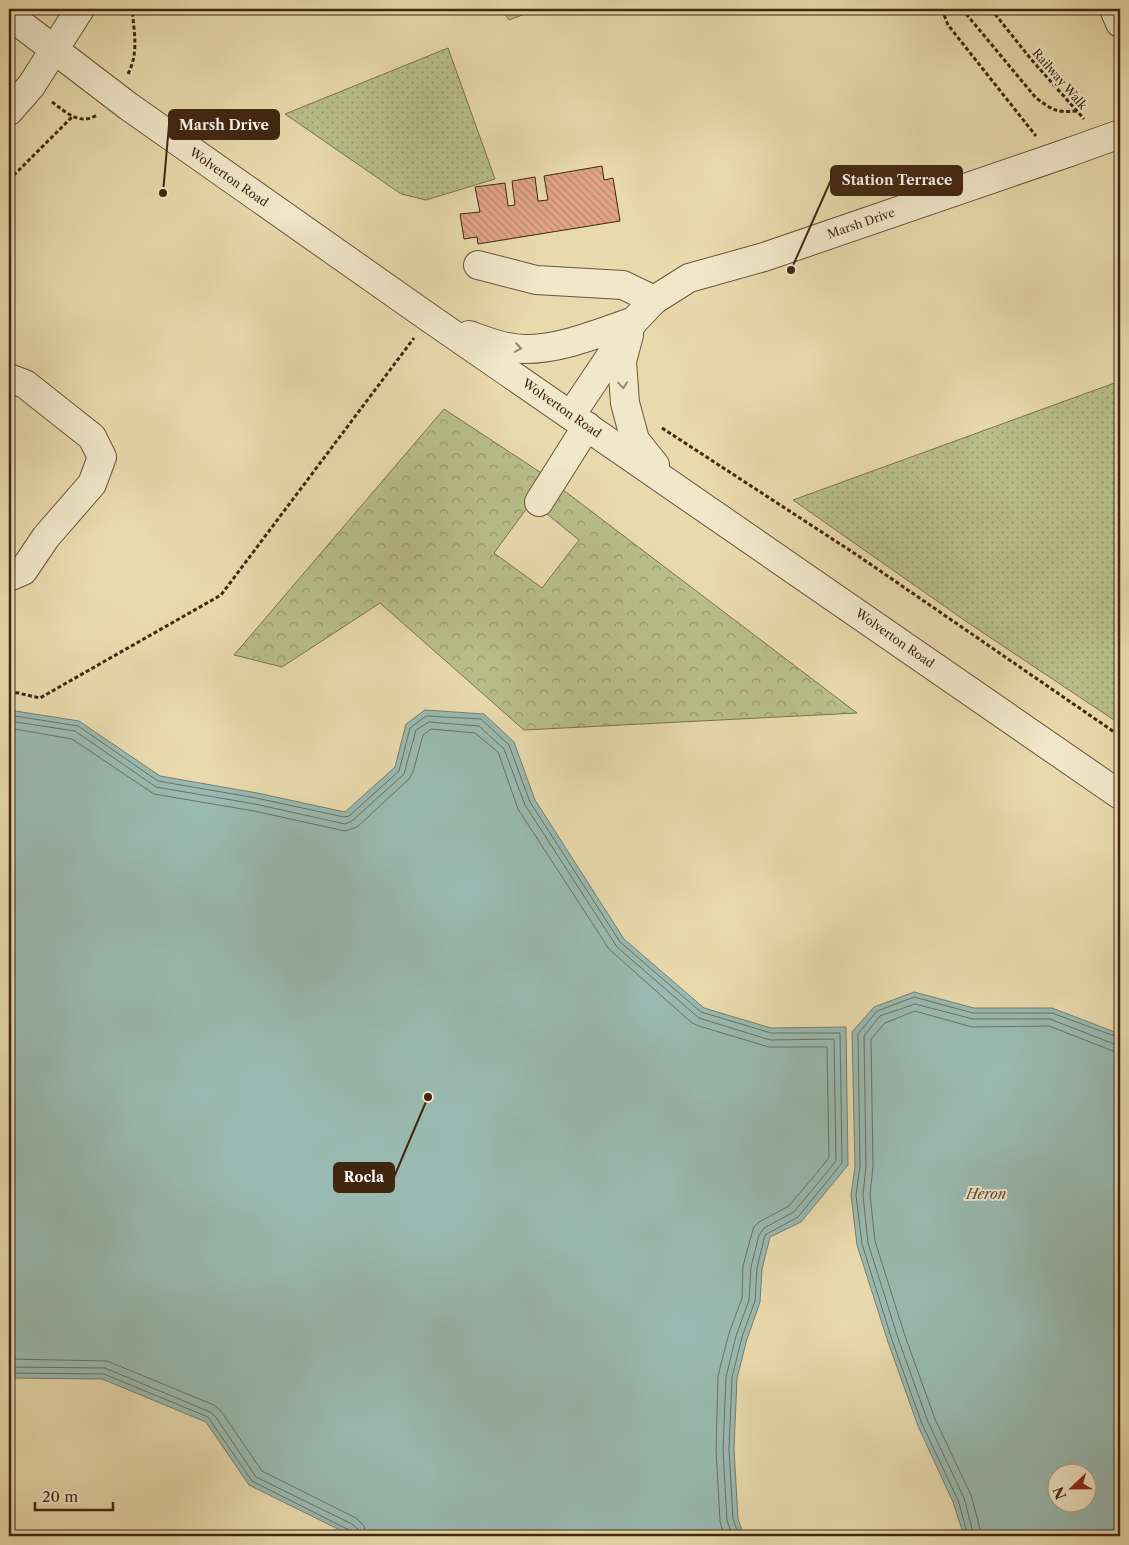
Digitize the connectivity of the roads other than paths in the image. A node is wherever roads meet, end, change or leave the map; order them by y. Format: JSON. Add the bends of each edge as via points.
{"nodes":[{"id":1,"x":80,"y":9,"type":"edge"},
{"id":2,"x":1114,"y":9,"type":"edge"},
{"id":3,"x":9,"y":14,"type":"edge"},
{"id":4,"x":1120,"y":24,"type":"edge"},
{"id":5,"x":54,"y":49,"type":"junction"},
{"id":6,"x":9,"y":111,"type":"edge"},
{"id":7,"x":1120,"y":134,"type":"edge"},
{"id":8,"x":478,"y":265,"type":"dead end"},
{"id":9,"x":654,"y":300,"type":"junction"},
{"id":10,"x":433,"y":320,"type":"junction"},
{"id":11,"x":634,"y":321,"type":"junction"},
{"id":12,"x":9,"y":378,"type":"edge"},
{"id":13,"x":579,"y":420,"type":"junction"},
{"id":14,"x":667,"y":480,"type":"junction"},
{"id":15,"x":539,"y":502,"type":"dead end"},
{"id":16,"x":9,"y":577,"type":"edge"},
{"id":17,"x":1120,"y":795,"type":"edge"}],
"edges":[{"from":1,"to":5,"type":"street"},
{"from":2,"to":4,"type":"street"},
{"from":3,"to":5,"type":"street","name":"Wolverton Road"},
{"from":5,"to":6,"type":"street"},
{"from":5,"to":10,"type":"street","name":"Wolverton Road","via":[[128,106]]},
{"from":7,"to":9,"type":"street","name":"Marsh Drive","bridge":true,"via":[[764,257],[689,278]]},
{"from":8,"to":9,"type":"street","via":[[536,280],[623,285]]},
{"from":9,"to":11,"type":"street","name":"Marsh Drive"},
{"from":10,"to":11,"type":"street","one_way":true,"via":[[490,343],[523,349],[548,347],[588,337]]},
{"from":10,"to":13,"type":"street","name":"Wolverton Road"},
{"from":11,"to":13,"type":"street","name":"Marsh Drive"},
{"from":11,"to":14,"type":"street","one_way":true,"via":[[622,361],[624,403],[635,440]]},
{"from":12,"to":16,"type":"street","via":[[25,384],[92,437],[102,457],[92,484],[46,537],[23,570]]},
{"from":13,"to":14,"type":"street","name":"Wolverton Road"},
{"from":13,"to":15,"type":"street","name":"Marsh Drive"},
{"from":14,"to":17,"type":"street","name":"Wolverton Road"}]}
